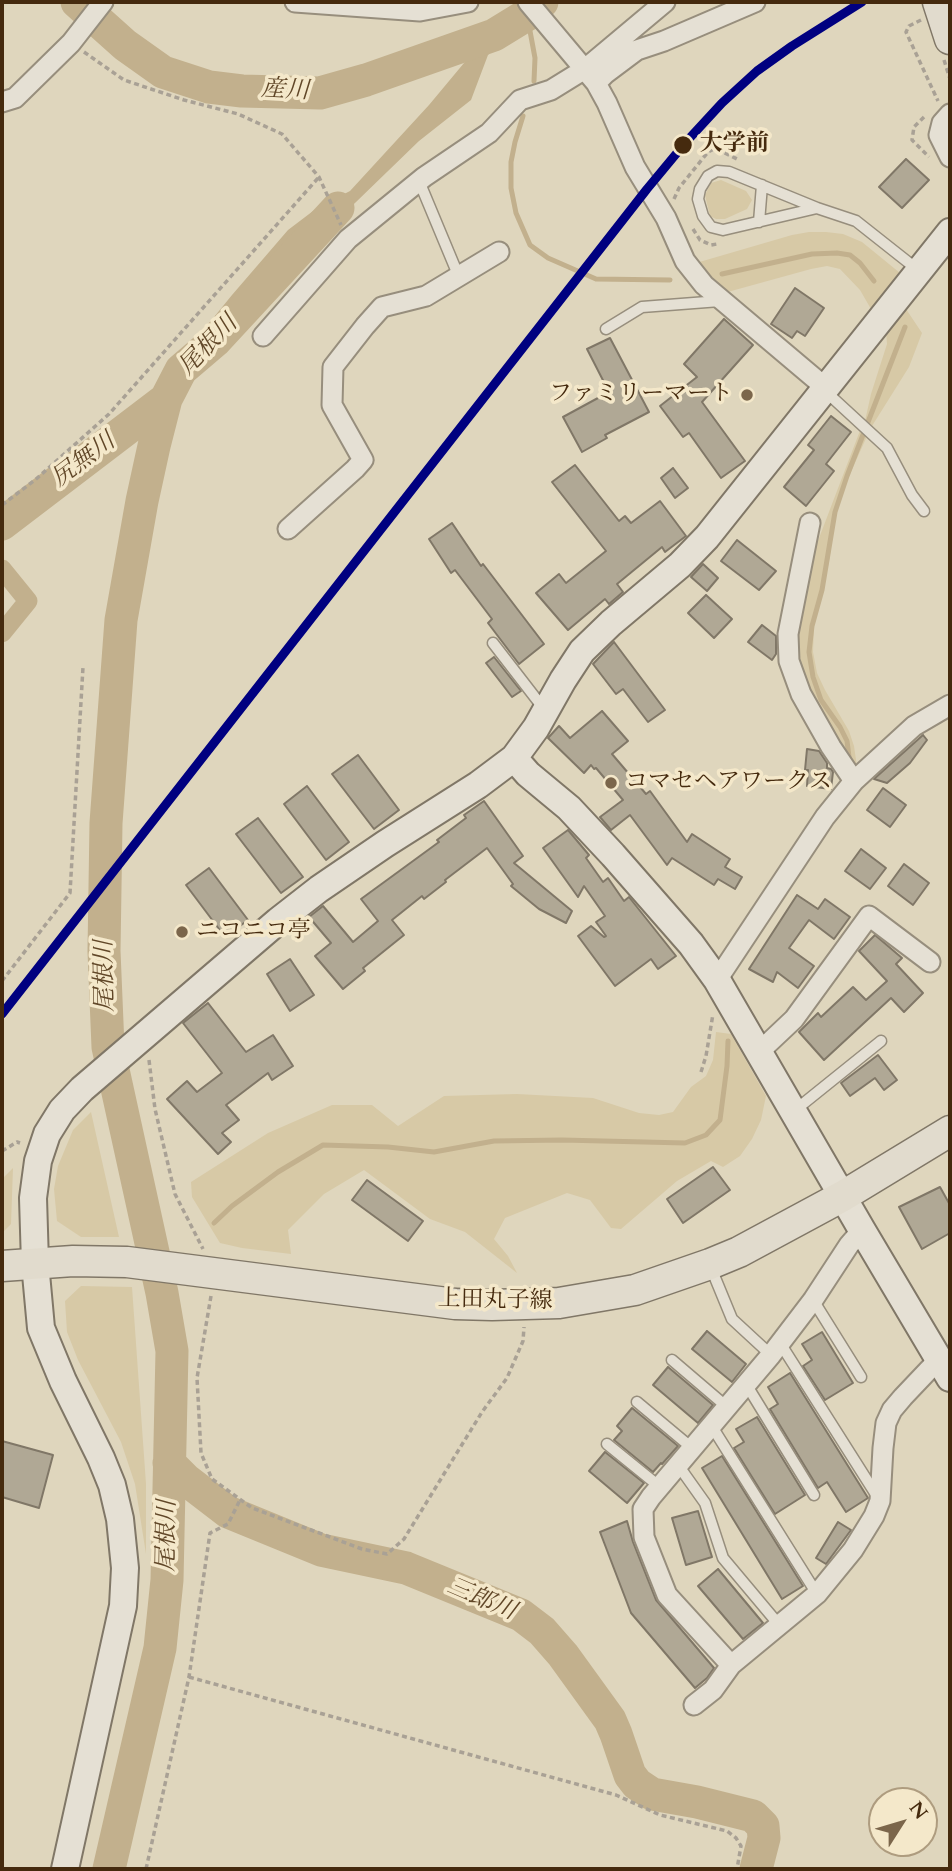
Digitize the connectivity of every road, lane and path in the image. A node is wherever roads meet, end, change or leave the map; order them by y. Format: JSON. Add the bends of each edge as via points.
{"nodes":[{"id":1,"x":103,"y":2,"type":"edge"},
{"id":2,"x":295,"y":2,"type":"edge"},
{"id":3,"x":468,"y":2,"type":"edge"},
{"id":4,"x":528,"y":2,"type":"edge"},
{"id":5,"x":664,"y":2,"type":"edge"},
{"id":6,"x":755,"y":2,"type":"edge"},
{"id":7,"x":940,"y":20,"type":"edge"},
{"id":8,"x":76,"y":37,"type":"junction"},
{"id":9,"x":591,"y":76,"type":"junction"},
{"id":10,"x":2,"y":102,"type":"edge"},
{"id":11,"x":944,"y":109,"type":"edge"},
{"id":12,"x":930,"y":111,"type":"dead end"},
{"id":13,"x":711,"y":133,"type":"dead end"},
{"id":14,"x":714,"y":149,"type":"dead end"},
{"id":15,"x":941,"y":158,"type":"edge"},
{"id":16,"x":319,"y":177,"type":"junction"},
{"id":17,"x":419,"y":181,"type":"junction"},
{"id":18,"x":762,"y":185,"type":"junction"},
{"id":19,"x":817,"y":208,"type":"junction"},
{"id":20,"x":759,"y":222,"type":"junction"},
{"id":21,"x":348,"y":239,"type":"junction"},
{"id":22,"x":946,"y":247,"type":"edge"},
{"id":23,"x":499,"y":253,"type":"dead end"},
{"id":24,"x":918,"y":271,"type":"junction"},
{"id":25,"x":459,"y":277,"type":"junction"},
{"id":26,"x":724,"y":301,"type":"junction"},
{"id":27,"x":606,"y":329,"type":"dead end"},
{"id":28,"x":263,"y":336,"type":"dead end"},
{"id":29,"x":825,"y":389,"type":"junction"},
{"id":30,"x":2,"y":505,"type":"edge"},
{"id":31,"x":924,"y":512,"type":"dead end"},
{"id":32,"x":810,"y":523,"type":"dead end"},
{"id":33,"x":288,"y":529,"type":"dead end"},
{"id":34,"x":493,"y":643,"type":"dead end"},
{"id":35,"x":83,"y":667,"type":"dead end"},
{"id":36,"x":950,"y":705,"type":"edge"},
{"id":37,"x":546,"y":711,"type":"junction"},
{"id":38,"x":514,"y":758,"type":"junction"},
{"id":39,"x":854,"y":780,"type":"junction"},
{"id":40,"x":930,"y":962,"type":"dead end"},
{"id":41,"x":2,"y":981,"type":"edge"},
{"id":42,"x":720,"y":985,"type":"junction"},
{"id":43,"x":141,"y":1038,"type":"junction"},
{"id":44,"x":881,"y":1041,"type":"dead end"},
{"id":45,"x":759,"y":1052,"type":"junction"},
{"id":46,"x":701,"y":1072,"type":"dead end"},
{"id":47,"x":793,"y":1112,"type":"junction"},
{"id":48,"x":950,"y":1130,"type":"edge"},
{"id":49,"x":26,"y":1144,"type":"dead end"},
{"id":50,"x":2,"y":1151,"type":"edge"},
{"id":51,"x":843,"y":1196,"type":"junction"},
{"id":52,"x":862,"y":1230,"type":"junction"},
{"id":53,"x":35,"y":1263,"type":"junction"},
{"id":54,"x":710,"y":1265,"type":"junction"},
{"id":55,"x":2,"y":1266,"type":"edge"},
{"id":56,"x":206,"y":1271,"type":"junction"},
{"id":57,"x":813,"y":1300,"type":"junction"},
{"id":58,"x":526,"y":1304,"type":"junction"},
{"id":59,"x":775,"y":1348,"type":"junction"},
{"id":60,"x":671,"y":1360,"type":"dead end"},
{"id":61,"x":945,"y":1368,"type":"edge"},
{"id":62,"x":861,"y":1377,"type":"dead end"},
{"id":63,"x":746,"y":1384,"type":"junction"},
{"id":64,"x":638,"y":1402,"type":"dead end"},
{"id":65,"x":727,"y":1406,"type":"junction"},
{"id":66,"x":711,"y":1425,"type":"junction"},
{"id":67,"x":607,"y":1444,"type":"dead end"},
{"id":68,"x":692,"y":1448,"type":"junction"},
{"id":69,"x":678,"y":1465,"type":"junction"},
{"id":70,"x":660,"y":1487,"type":"junction"},
{"id":71,"x":814,"y":1495,"type":"dead end"},
{"id":72,"x":240,"y":1500,"type":"junction"},
{"id":73,"x":880,"y":1502,"type":"junction"},
{"id":74,"x":817,"y":1594,"type":"junction"},
{"id":75,"x":780,"y":1626,"type":"junction"},
{"id":76,"x":731,"y":1665,"type":"junction"},
{"id":77,"x":189,"y":1677,"type":"junction"},
{"id":78,"x":694,"y":1705,"type":"dead end"},
{"id":79,"x":65,"y":1869,"type":"edge"},
{"id":80,"x":146,"y":1869,"type":"edge"},
{"id":81,"x":737,"y":1869,"type":"edge"}],
"edges":[{"from":1,"to":8,"type":"street"},
{"from":2,"to":3,"type":"street","via":[[420,11]]},
{"from":4,"to":9,"type":"street"},
{"from":5,"to":9,"type":"street"},
{"from":6,"to":9,"type":"street","via":[[638,50],[605,74]]},
{"from":7,"to":11,"type":"path","via":[[915,22],[906,32]]},
{"from":8,"to":10,"type":"street","via":[[15,98]]},
{"from":8,"to":16,"type":"path","via":[[124,80],[238,114],[282,134]]},
{"from":9,"to":17,"type":"street","via":[[520,100],[489,133]]},
{"from":9,"to":26,"type":"street","via":[[685,261]]},
{"from":11,"to":15,"type":"street"},
{"from":12,"to":15,"type":"path","via":[[914,127],[912,140]]},
{"from":13,"to":14,"type":"path"},
{"from":16,"to":21,"type":"path"},
{"from":16,"to":30,"type":"path","via":[[109,414]]},
{"from":17,"to":21,"type":"street"},
{"from":17,"to":25,"type":"lane"},
{"from":18,"to":19,"type":"lane"},
{"from":18,"to":20,"type":"lane"},
{"from":18,"to":20,"type":"lane","via":[[717,172],[708,176],[698,199],[711,227],[723,230]]},
{"from":19,"to":20,"type":"lane"},
{"from":19,"to":24,"type":"lane","via":[[856,221]]},
{"from":21,"to":28,"type":"street"},
{"from":22,"to":24,"type":"street"},
{"from":23,"to":25,"type":"street"},
{"from":24,"to":29,"type":"street"},
{"from":25,"to":33,"type":"street","via":[[426,296],[382,307],[333,367],[332,405],[363,460]]},
{"from":26,"to":27,"type":"lane","via":[[642,307]]},
{"from":26,"to":29,"type":"street"},
{"from":29,"to":31,"type":"lane","via":[[881,441]]},
{"from":29,"to":37,"type":"street","via":[[693,553],[582,651]]},
{"from":32,"to":39,"type":"street","via":[[788,634],[789,662],[801,694]]},
{"from":34,"to":37,"type":"lane"},
{"from":35,"to":41,"type":"path","via":[[70,893]]},
{"from":36,"to":39,"type":"street","via":[[914,726]]},
{"from":37,"to":38,"type":"street"},
{"from":38,"to":42,"type":"street","via":[[613,855],[691,944]]},
{"from":38,"to":43,"type":"street","via":[[319,889]]},
{"from":39,"to":42,"type":"street","via":[[825,817]]},
{"from":40,"to":45,"type":"street","via":[[869,916],[794,1019]]},
{"from":42,"to":45,"type":"street"},
{"from":42,"to":46,"type":"path"},
{"from":43,"to":53,"type":"street","via":[[62,1110],[41,1147],[34,1178]]},
{"from":43,"to":56,"type":"path","via":[[175,1194],[209,1259]]},
{"from":44,"to":47,"type":"lane"},
{"from":45,"to":47,"type":"street"},
{"from":47,"to":51,"type":"street"},
{"from":48,"to":51,"type":"main road","name":"上田丸子線"},
{"from":49,"to":50,"type":"path","via":[[17,1142]]},
{"from":51,"to":52,"type":"street"},
{"from":51,"to":54,"type":"main road","name":"上田丸子線"},
{"from":52,"to":57,"type":"street"},
{"from":52,"to":61,"type":"street"},
{"from":53,"to":55,"type":"main road","name":"上田丸子線"},
{"from":53,"to":56,"type":"main road","name":"上田丸子線","via":[[101,1260]]},
{"from":53,"to":79,"type":"street","via":[[41,1328],[111,1485],[125,1567],[123,1606]]},
{"from":54,"to":58,"type":"main road","name":"上田丸子線","via":[[635,1290]]},
{"from":54,"to":59,"type":"lane","via":[[732,1319]]},
{"from":56,"to":58,"type":"main road","name":"上田丸子線","via":[[456,1304]]},
{"from":56,"to":72,"type":"path","via":[[197,1378],[201,1453],[212,1479]]},
{"from":57,"to":59,"type":"street"},
{"from":57,"to":62,"type":"lane"},
{"from":58,"to":72,"type":"path","via":[[523,1341],[507,1378],[404,1539],[387,1554],[362,1549]]},
{"from":59,"to":63,"type":"street"},
{"from":59,"to":73,"type":"lane"},
{"from":60,"to":65,"type":"lane"},
{"from":61,"to":73,"type":"street","via":[[892,1410],[886,1423]]},
{"from":63,"to":65,"type":"street"},
{"from":63,"to":71,"type":"lane"},
{"from":64,"to":68,"type":"lane"},
{"from":65,"to":66,"type":"street"},
{"from":66,"to":68,"type":"street"},
{"from":66,"to":74,"type":"lane"},
{"from":67,"to":70,"type":"lane"},
{"from":68,"to":69,"type":"street"},
{"from":69,"to":70,"type":"street"},
{"from":69,"to":75,"type":"lane","via":[[705,1503],[723,1558]]},
{"from":70,"to":76,"type":"street","via":[[643,1510],[644,1537],[667,1595]]},
{"from":72,"to":77,"type":"path","via":[[228,1524],[210,1533]]},
{"from":73,"to":74,"type":"street","via":[[853,1550]]},
{"from":74,"to":75,"type":"street"},
{"from":75,"to":76,"type":"street"},
{"from":76,"to":78,"type":"street"},
{"from":77,"to":80,"type":"path"},
{"from":77,"to":81,"type":"path","via":[[603,1791],[660,1815],[727,1831],[741,1846]]}]}
